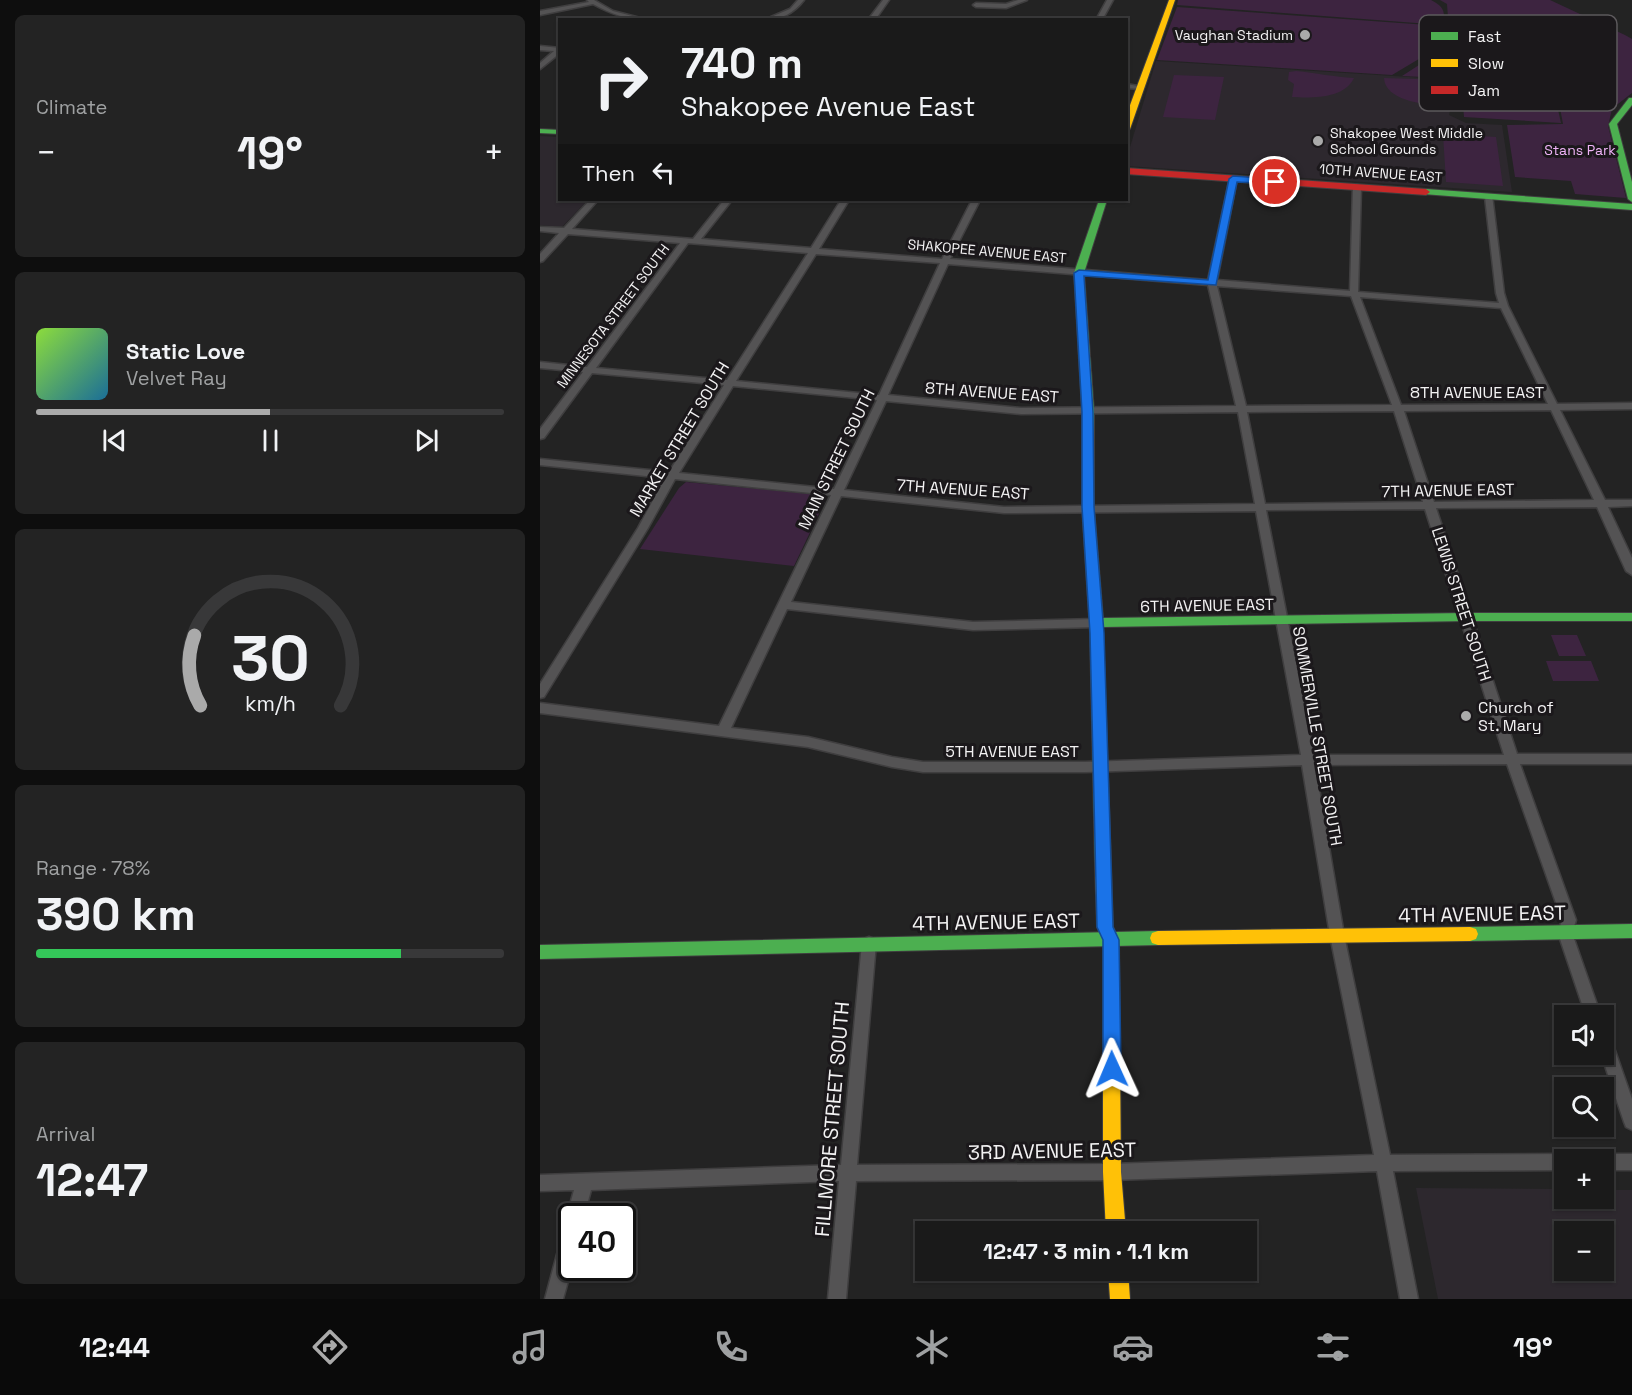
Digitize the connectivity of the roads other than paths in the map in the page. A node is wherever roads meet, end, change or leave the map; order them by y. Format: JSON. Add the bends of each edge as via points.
{"nodes":[{"id":1,"x":801,"y":0,"type":"edge"},
{"id":2,"x":886,"y":0,"type":"edge"},
{"id":3,"x":1024,"y":0,"type":"edge"},
{"id":4,"x":1110,"y":0,"type":"edge"},
{"id":5,"x":1172,"y":0,"type":"edge"},
{"id":6,"x":591,"y":1,"type":"edge"},
{"id":7,"x":976,"y":4,"type":"dead end"},
{"id":8,"x":540,"y":13,"type":"edge"},
{"id":9,"x":636,"y":18,"type":"edge"},
{"id":10,"x":772,"y":18,"type":"edge"},
{"id":11,"x":872,"y":18,"type":"edge"},
{"id":12,"x":1100,"y":18,"type":"edge"},
{"id":13,"x":540,"y":48,"type":"edge"},
{"id":14,"x":558,"y":50,"type":"edge"},
{"id":15,"x":558,"y":52,"type":"edge"},
{"id":16,"x":540,"y":67,"type":"edge"},
{"id":17,"x":1134,"y":86,"type":"edge"},
{"id":18,"x":1632,"y":100,"type":"edge"},
{"id":19,"x":1128,"y":118,"type":"edge"},
{"id":20,"x":540,"y":131,"type":"edge"},
{"id":21,"x":558,"y":132,"type":"edge"},
{"id":22,"x":1128,"y":171,"type":"edge"},
{"id":23,"x":1233,"y":179,"type":"junction"},
{"id":24,"x":1357,"y":187,"type":"junction"},
{"id":25,"x":1489,"y":197,"type":"junction"},
{"id":26,"x":1632,"y":199,"type":"edge"},
{"id":27,"x":593,"y":201,"type":"edge"},
{"id":28,"x":727,"y":201,"type":"edge"},
{"id":29,"x":844,"y":201,"type":"edge"},
{"id":30,"x":975,"y":201,"type":"edge"},
{"id":31,"x":1103,"y":201,"type":"edge"},
{"id":32,"x":1632,"y":207,"type":"edge"},
{"id":33,"x":540,"y":229,"type":"edge"},
{"id":34,"x":565,"y":231,"type":"junction"},
{"id":35,"x":691,"y":242,"type":"junction"},
{"id":36,"x":812,"y":251,"type":"junction"},
{"id":37,"x":540,"y":259,"type":"edge"},
{"id":38,"x":945,"y":261,"type":"junction"},
{"id":39,"x":1079,"y":273,"type":"junction"},
{"id":40,"x":1212,"y":283,"type":"junction"},
{"id":41,"x":1354,"y":294,"type":"junction"},
{"id":42,"x":1504,"y":306,"type":"junction"},
{"id":43,"x":540,"y":365,"type":"edge"},
{"id":44,"x":589,"y":370,"type":"junction"},
{"id":45,"x":731,"y":383,"type":"junction"},
{"id":46,"x":882,"y":399,"type":"junction"},
{"id":47,"x":1632,"y":406,"type":"edge"},
{"id":48,"x":1398,"y":407,"type":"junction"},
{"id":49,"x":1552,"y":407,"type":"junction"},
{"id":50,"x":1242,"y":409,"type":"junction"},
{"id":51,"x":1088,"y":412,"type":"junction"},
{"id":52,"x":540,"y":436,"type":"edge"},
{"id":53,"x":540,"y":462,"type":"edge"},
{"id":54,"x":671,"y":477,"type":"junction"},
{"id":55,"x":835,"y":493,"type":"junction"},
{"id":56,"x":1602,"y":503,"type":"junction"},
{"id":57,"x":1632,"y":503,"type":"edge"},
{"id":58,"x":1430,"y":505,"type":"junction"},
{"id":59,"x":1088,"y":507,"type":"junction"},
{"id":60,"x":1260,"y":508,"type":"junction"},
{"id":61,"x":1632,"y":571,"type":"edge"},
{"id":62,"x":783,"y":605,"type":"junction"},
{"id":63,"x":1466,"y":617,"type":"junction"},
{"id":64,"x":1632,"y":617,"type":"edge"},
{"id":65,"x":1280,"y":620,"type":"junction"},
{"id":66,"x":1096,"y":623,"type":"junction"},
{"id":67,"x":540,"y":694,"type":"edge"},
{"id":68,"x":540,"y":708,"type":"edge"},
{"id":69,"x":723,"y":731,"type":"junction"},
{"id":70,"x":1512,"y":759,"type":"junction"},
{"id":71,"x":1632,"y":759,"type":"edge"},
{"id":72,"x":1308,"y":760,"type":"junction"},
{"id":73,"x":1101,"y":767,"type":"junction"},
{"id":74,"x":1632,"y":931,"type":"edge"},
{"id":75,"x":1565,"y":933,"type":"junction"},
{"id":76,"x":1337,"y":935,"type":"junction"},
{"id":77,"x":1111,"y":940,"type":"junction"},
{"id":78,"x":868,"y":944,"type":"junction"},
{"id":79,"x":540,"y":952,"type":"edge"},
{"id":80,"x":1590,"y":1005,"type":"edge"},
{"id":81,"x":1612,"y":1065,"type":"edge"},
{"id":82,"x":1632,"y":1122,"type":"edge"},
{"id":83,"x":1554,"y":1162,"type":"edge"},
{"id":84,"x":1614,"y":1162,"type":"edge"},
{"id":85,"x":1632,"y":1162,"type":"edge"},
{"id":86,"x":1383,"y":1163,"type":"junction"},
{"id":87,"x":1112,"y":1172,"type":"junction"},
{"id":88,"x":847,"y":1173,"type":"junction"},
{"id":89,"x":540,"y":1183,"type":"edge"},
{"id":90,"x":584,"y":1183,"type":"junction"},
{"id":91,"x":579,"y":1203,"type":"edge"},
{"id":92,"x":1115,"y":1221,"type":"edge"},
{"id":93,"x":559,"y":1281,"type":"edge"},
{"id":94,"x":1119,"y":1281,"type":"edge"},
{"id":95,"x":554,"y":1299,"type":"edge"},
{"id":96,"x":837,"y":1299,"type":"edge"},
{"id":97,"x":1120,"y":1299,"type":"edge"},
{"id":98,"x":1409,"y":1299,"type":"edge"}],
"edges":[{"from":1,"to":10,"type":"street","via":[[792,10]]},
{"from":2,"to":11,"type":"street"},
{"from":3,"to":7,"type":"street","via":[[1006,6]]},
{"from":4,"to":12,"type":"street"},
{"from":5,"to":17,"type":"street"},
{"from":6,"to":8,"type":"street"},
{"from":6,"to":9,"type":"street","via":[[611,12]]},
{"from":13,"to":14,"type":"street"},
{"from":15,"to":16,"type":"street"},
{"from":17,"to":19,"type":"street"},
{"from":18,"to":26,"type":"street","via":[[1613,124]]},
{"from":20,"to":21,"type":"street"},
{"from":22,"to":23,"type":"street","name":"10TH AVENUE EAST"},
{"from":23,"to":24,"type":"street","name":"10TH AVENUE EAST"},
{"from":23,"to":40,"type":"street","name":"SOMMERVILLE STREET SOUTH"},
{"from":24,"to":25,"type":"street","name":"10TH AVENUE EAST"},
{"from":24,"to":41,"type":"street","name":"LEWIS STREET SOUTH"},
{"from":25,"to":32,"type":"street","name":"10TH AVENUE EAST"},
{"from":25,"to":42,"type":"street"},
{"from":27,"to":34,"type":"street"},
{"from":28,"to":35,"type":"street","name":"MINNESOTA STREET SOUTH"},
{"from":29,"to":36,"type":"street","name":"MARKET STREET SOUTH"},
{"from":30,"to":38,"type":"street","name":"MAIN STREET SOUTH"},
{"from":31,"to":39,"type":"street"},
{"from":33,"to":34,"type":"street","name":"SHAKOPEE AVENUE EAST"},
{"from":34,"to":35,"type":"street","name":"SHAKOPEE AVENUE EAST"},
{"from":34,"to":37,"type":"street"},
{"from":35,"to":36,"type":"street","name":"SHAKOPEE AVENUE EAST"},
{"from":35,"to":44,"type":"street","name":"MINNESOTA STREET SOUTH"},
{"from":36,"to":38,"type":"street","name":"SHAKOPEE AVENUE EAST"},
{"from":36,"to":45,"type":"street","name":"MARKET STREET SOUTH"},
{"from":38,"to":39,"type":"street","name":"SHAKOPEE AVENUE EAST"},
{"from":38,"to":46,"type":"street","name":"MAIN STREET SOUTH"},
{"from":39,"to":40,"type":"street","name":"SHAKOPEE AVENUE EAST"},
{"from":39,"to":51,"type":"street"},
{"from":40,"to":41,"type":"street","name":"SHAKOPEE AVENUE EAST"},
{"from":40,"to":50,"type":"street","name":"SOMMERVILLE STREET SOUTH"},
{"from":41,"to":42,"type":"street","name":"SHAKOPEE AVENUE EAST"},
{"from":41,"to":48,"type":"street","name":"LEWIS STREET SOUTH"},
{"from":42,"to":49,"type":"street"},
{"from":43,"to":44,"type":"street","name":"8TH AVENUE EAST"},
{"from":44,"to":45,"type":"street","name":"8TH AVENUE EAST"},
{"from":44,"to":52,"type":"street","name":"MINNESOTA STREET SOUTH"},
{"from":45,"to":46,"type":"street","name":"8TH AVENUE EAST"},
{"from":45,"to":54,"type":"street","name":"MARKET STREET SOUTH"},
{"from":46,"to":51,"type":"street","name":"8TH AVENUE EAST","via":[[1021,411]]},
{"from":46,"to":55,"type":"street","name":"MAIN STREET SOUTH"},
{"from":47,"to":49,"type":"street","name":"8TH AVENUE EAST"},
{"from":48,"to":49,"type":"street","name":"8TH AVENUE EAST"},
{"from":48,"to":50,"type":"street","name":"8TH AVENUE EAST"},
{"from":48,"to":58,"type":"street","name":"LEWIS STREET SOUTH"},
{"from":49,"to":56,"type":"street"},
{"from":50,"to":51,"type":"street","name":"8TH AVENUE EAST"},
{"from":50,"to":60,"type":"street","name":"SOMMERVILLE STREET SOUTH"},
{"from":51,"to":59,"type":"street"},
{"from":53,"to":54,"type":"street","name":"7TH AVENUE EAST"},
{"from":54,"to":55,"type":"street","name":"7TH AVENUE EAST"},
{"from":54,"to":67,"type":"street","name":"MARKET STREET SOUTH"},
{"from":55,"to":59,"type":"street","name":"7TH AVENUE EAST","via":[[1004,510]]},
{"from":55,"to":62,"type":"street","name":"MAIN STREET SOUTH"},
{"from":56,"to":57,"type":"street","name":"7TH AVENUE EAST"},
{"from":56,"to":58,"type":"street","name":"7TH AVENUE EAST"},
{"from":56,"to":61,"type":"street"},
{"from":58,"to":60,"type":"street","name":"7TH AVENUE EAST"},
{"from":58,"to":63,"type":"street","name":"LEWIS STREET SOUTH"},
{"from":59,"to":60,"type":"street","name":"7TH AVENUE EAST"},
{"from":59,"to":66,"type":"street"},
{"from":60,"to":65,"type":"street","name":"SOMMERVILLE STREET SOUTH"},
{"from":62,"to":66,"type":"street","name":"6TH AVENUE EAST","via":[[973,626]]},
{"from":62,"to":69,"type":"street","name":"MAIN STREET SOUTH"},
{"from":63,"to":64,"type":"street","name":"6TH AVENUE EAST"},
{"from":63,"to":65,"type":"street","name":"6TH AVENUE EAST"},
{"from":63,"to":70,"type":"street","name":"LEWIS STREET SOUTH"},
{"from":65,"to":66,"type":"street","name":"6TH AVENUE EAST"},
{"from":65,"to":72,"type":"street","name":"SOMMERVILLE STREET SOUTH"},
{"from":66,"to":73,"type":"street"},
{"from":68,"to":69,"type":"street","name":"5TH AVENUE EAST"},
{"from":69,"to":73,"type":"street","name":"5TH AVENUE EAST","via":[[832,747],[909,765]]},
{"from":70,"to":71,"type":"street","name":"5TH AVENUE EAST"},
{"from":70,"to":72,"type":"street","name":"5TH AVENUE EAST"},
{"from":70,"to":75,"type":"street","name":"LEWIS STREET SOUTH","via":[[1569,920]]},
{"from":72,"to":73,"type":"street","name":"5TH AVENUE EAST"},
{"from":72,"to":76,"type":"street","name":"SOMMERVILLE STREET SOUTH"},
{"from":73,"to":77,"type":"street","via":[[1105,927]]},
{"from":74,"to":75,"type":"street","name":"4TH AVENUE EAST"},
{"from":75,"to":76,"type":"street","name":"4TH AVENUE EAST"},
{"from":75,"to":80,"type":"street","name":"LEWIS STREET SOUTH"},
{"from":76,"to":77,"type":"street","name":"4TH AVENUE EAST"},
{"from":76,"to":86,"type":"street","name":"SOMMERVILLE STREET SOUTH"},
{"from":77,"to":78,"type":"street","name":"4TH AVENUE EAST"},
{"from":77,"to":87,"type":"street"},
{"from":78,"to":79,"type":"street","name":"4TH AVENUE EAST"},
{"from":78,"to":88,"type":"street","name":"FILLMORE STREET SOUTH"},
{"from":81,"to":82,"type":"street"},
{"from":83,"to":86,"type":"street","name":"3RD AVENUE EAST"},
{"from":84,"to":85,"type":"street"},
{"from":86,"to":87,"type":"street","name":"3RD AVENUE EAST"},
{"from":86,"to":98,"type":"street","name":"SOMMERVILLE STREET SOUTH"},
{"from":87,"to":88,"type":"street","name":"3RD AVENUE EAST"},
{"from":87,"to":92,"type":"street"},
{"from":88,"to":90,"type":"street","name":"3RD AVENUE EAST"},
{"from":88,"to":96,"type":"street","name":"FILLMORE STREET SOUTH"},
{"from":89,"to":90,"type":"street","name":"3RD AVENUE EAST"},
{"from":90,"to":91,"type":"street"},
{"from":93,"to":95,"type":"street"},
{"from":94,"to":97,"type":"street"}]}
